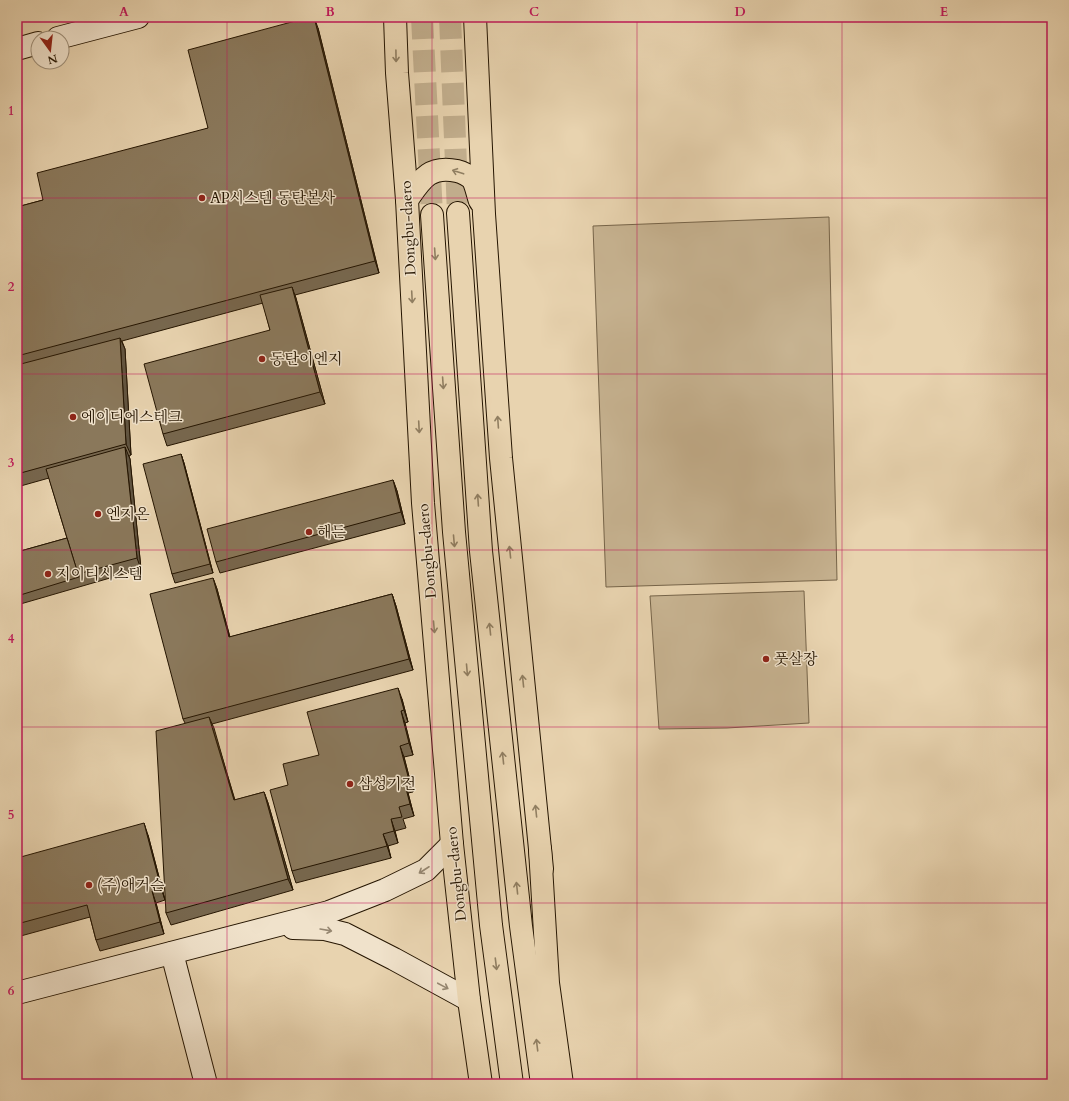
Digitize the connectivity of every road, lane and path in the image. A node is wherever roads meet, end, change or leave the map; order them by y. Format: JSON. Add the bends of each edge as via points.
{"nodes":[{"id":1,"x":138,"y":17,"type":"edge"},
{"id":2,"x":395,"y":17,"type":"edge"},
{"id":3,"x":475,"y":17,"type":"edge"},
{"id":4,"x":70,"y":35,"type":"edge"},
{"id":5,"x":30,"y":45,"type":"edge"},
{"id":6,"x":17,"y":49,"type":"edge"},
{"id":7,"x":407,"y":200,"type":"junction"},
{"id":8,"x":458,"y":213,"type":"tunnel mouth"},
{"id":9,"x":484,"y":214,"type":"junction"},
{"id":10,"x":432,"y":215,"type":"tunnel mouth"},
{"id":11,"x":452,"y":844,"type":"junction"},
{"id":12,"x":540,"y":849,"type":"junction"},
{"id":13,"x":274,"y":926,"type":"junction"},
{"id":14,"x":172,"y":953,"type":"junction"},
{"id":15,"x":17,"y":993,"type":"edge"},
{"id":16,"x":469,"y":1000,"type":"junction"},
{"id":17,"x":206,"y":1084,"type":"edge"},
{"id":18,"x":481,"y":1084,"type":"edge"},
{"id":19,"x":512,"y":1084,"type":"edge"},
{"id":20,"x":542,"y":1084,"type":"edge"},
{"id":21,"x":562,"y":1084,"type":"edge"},
{"id":22,"x":570,"y":1084,"type":"edge"}],
"edges":[{"from":1,"to":4,"type":"street"},
{"from":2,"to":7,"type":"main road","name":"Dongbu-daero","one_way":true},
{"from":3,"to":9,"type":"main road"},
{"from":5,"to":6,"type":"street"},
{"from":9,"to":7,"type":"main road","one_way":true,"via":[[473,180],[462,172],[448,169],[435,171],[423,178]]},
{"from":7,"to":11,"type":"main road","name":"Dongbu-daero","one_way":true,"via":[[423,504]]},
{"from":20,"to":8,"type":"main road","one_way":true,"via":[[520,919],[481,551]]},
{"from":12,"to":9,"type":"main road","one_way":true,"via":[[501,458]]},
{"from":10,"to":19,"type":"main road","name":"Dongbu-daero","one_way":true,"via":[[454,540],[491,926]]},
{"from":11,"to":13,"type":"street","one_way":true,"via":[[426,870],[385,890],[329,912]]},
{"from":11,"to":16,"type":"main road","name":"Dongbu-daero"},
{"from":12,"to":21,"type":"main road","via":[[548,984]]},
{"from":12,"to":22,"type":"main road"},
{"from":13,"to":14,"type":"street"},
{"from":13,"to":16,"type":"street","one_way":true,"via":[[325,929],[345,934]]},
{"from":14,"to":15,"type":"street"},
{"from":14,"to":17,"type":"street"},
{"from":16,"to":18,"type":"main road","name":"Dongbu-daero"}]}
